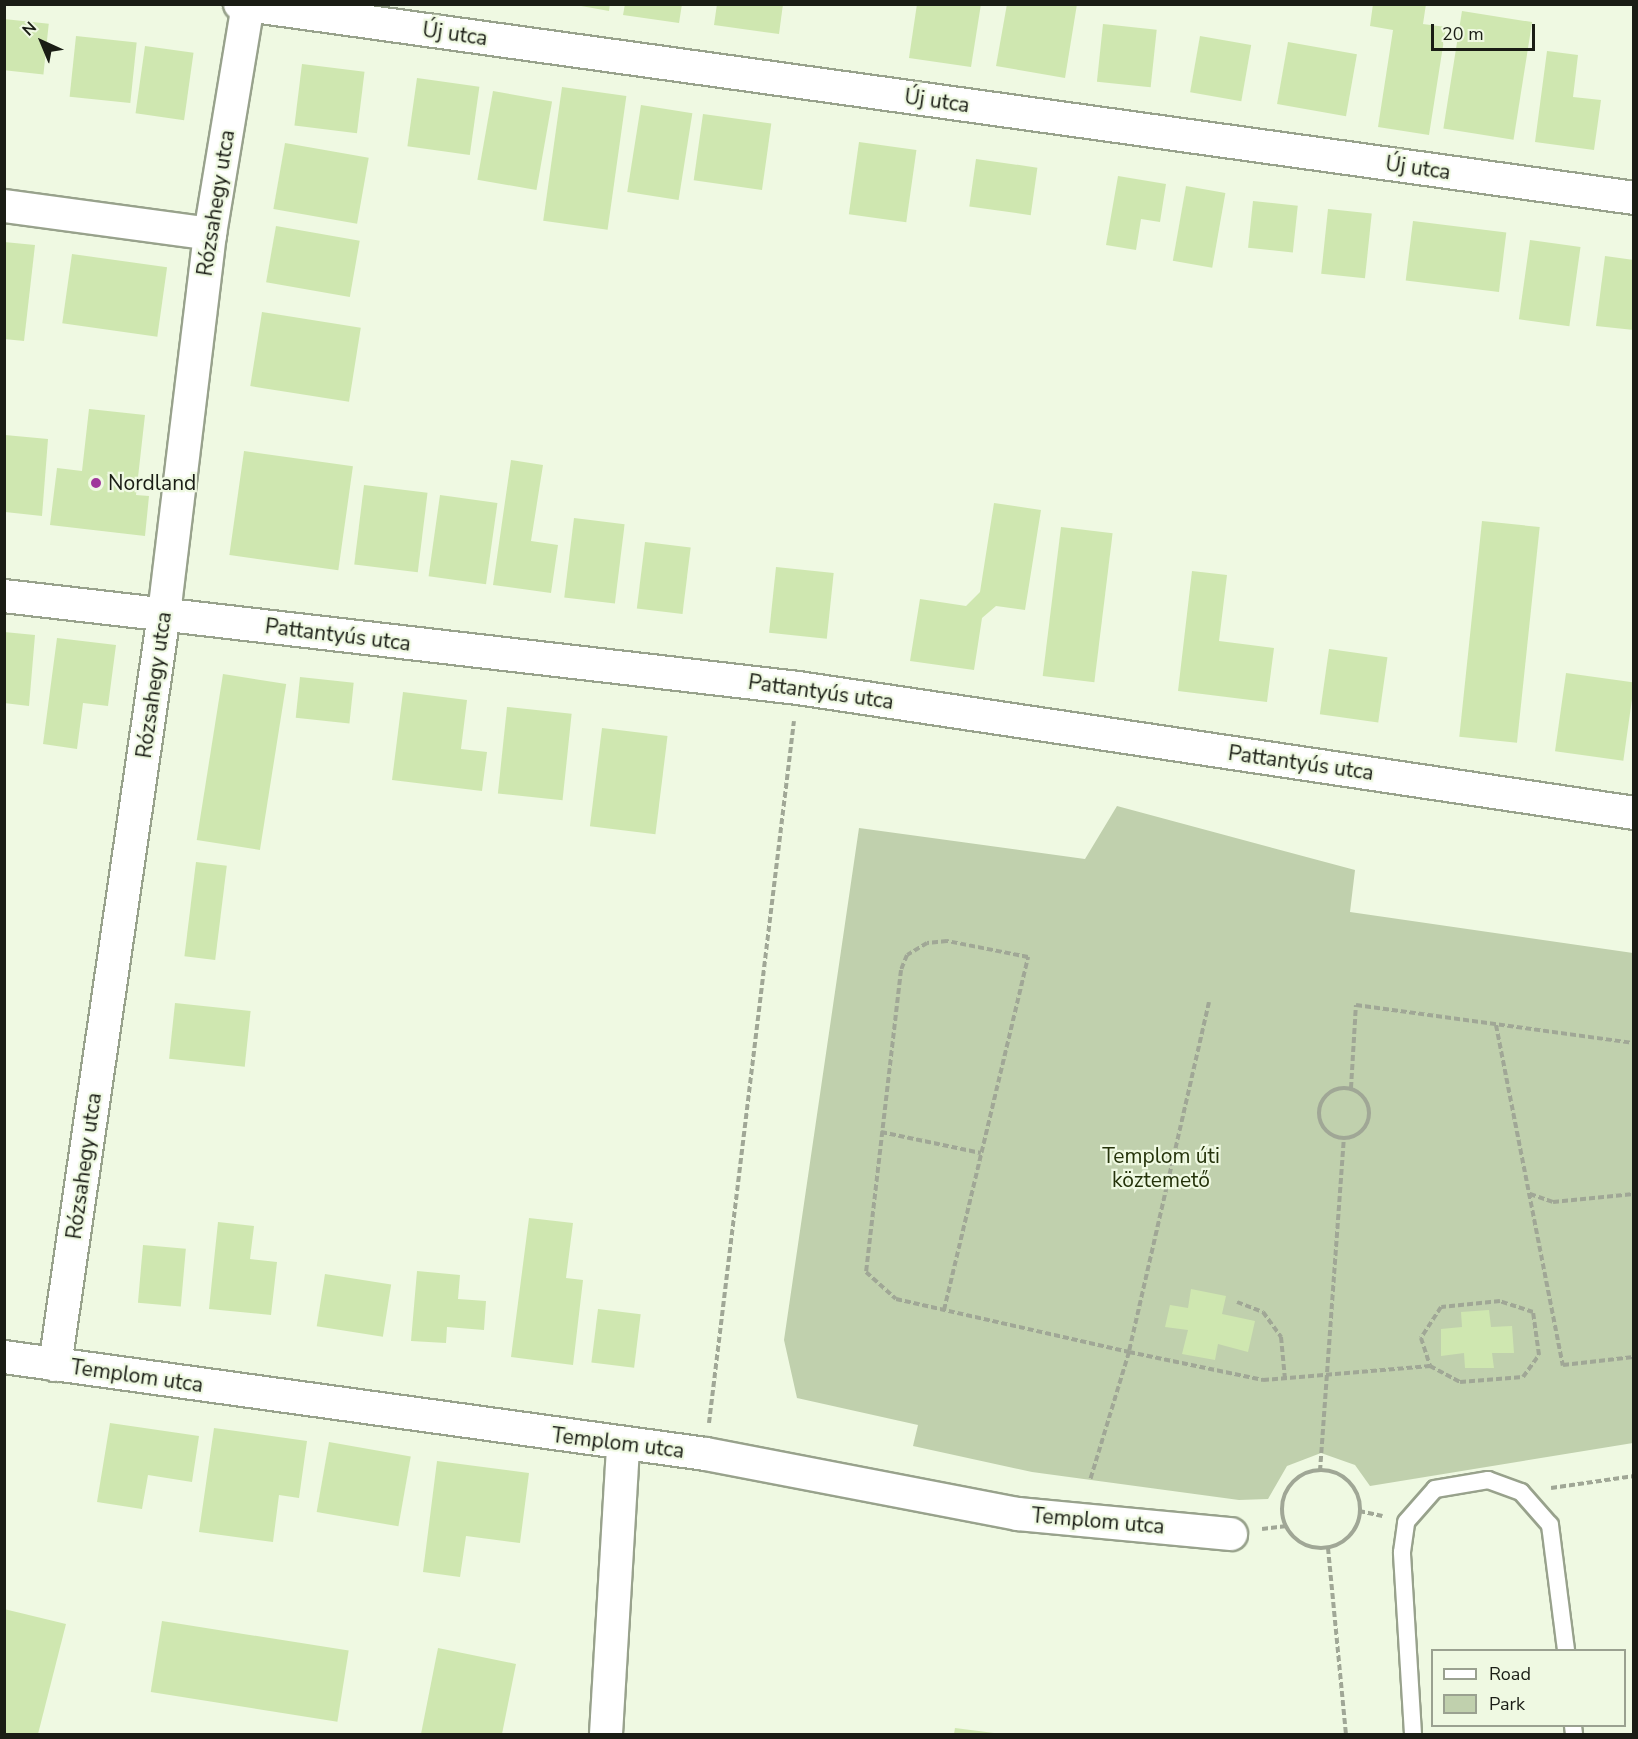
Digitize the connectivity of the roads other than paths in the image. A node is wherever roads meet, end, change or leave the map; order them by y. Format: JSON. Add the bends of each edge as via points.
{"nodes":[{"id":1,"x":245,"y":5,"type":"edge"},
{"id":2,"x":1634,"y":198,"type":"edge"},
{"id":3,"x":4,"y":206,"type":"edge"},
{"id":4,"x":210,"y":234,"type":"junction"},
{"id":5,"x":4,"y":596,"type":"edge"},
{"id":6,"x":164,"y":615,"type":"junction"},
{"id":7,"x":1634,"y":813,"type":"edge"},
{"id":8,"x":4,"y":1357,"type":"edge"},
{"id":9,"x":54,"y":1365,"type":"junction"},
{"id":10,"x":623,"y":1445,"type":"junction"},
{"id":11,"x":1231,"y":1534,"type":"dead end"},
{"id":12,"x":1566,"y":1649,"type":"edge"},
{"id":13,"x":606,"y":1734,"type":"edge"},
{"id":14,"x":1413,"y":1734,"type":"edge"}],
"edges":[{"from":1,"to":2,"type":"street","name":"Új utca"},
{"from":1,"to":4,"type":"street","name":"Rózsahegy utca"},
{"from":3,"to":4,"type":"street"},
{"from":4,"to":6,"type":"street","name":"Rózsahegy utca"},
{"from":5,"to":6,"type":"street","name":"Pattantyús utca"},
{"from":6,"to":7,"type":"street","name":"Pattantyús utca","via":[[798,688]]},
{"from":6,"to":9,"type":"street","name":"Rózsahegy utca"},
{"from":8,"to":9,"type":"street","name":"Templom utca"},
{"from":9,"to":10,"type":"street","name":"Templom utca"},
{"from":10,"to":11,"type":"street","name":"Templom utca","via":[[706,1454],[1018,1514]]},
{"from":10,"to":13,"type":"street"},
{"from":12,"to":14,"type":"lane","via":[[1550,1525],[1521,1492],[1488,1480],[1435,1489],[1406,1522],[1402,1552]]}]}
